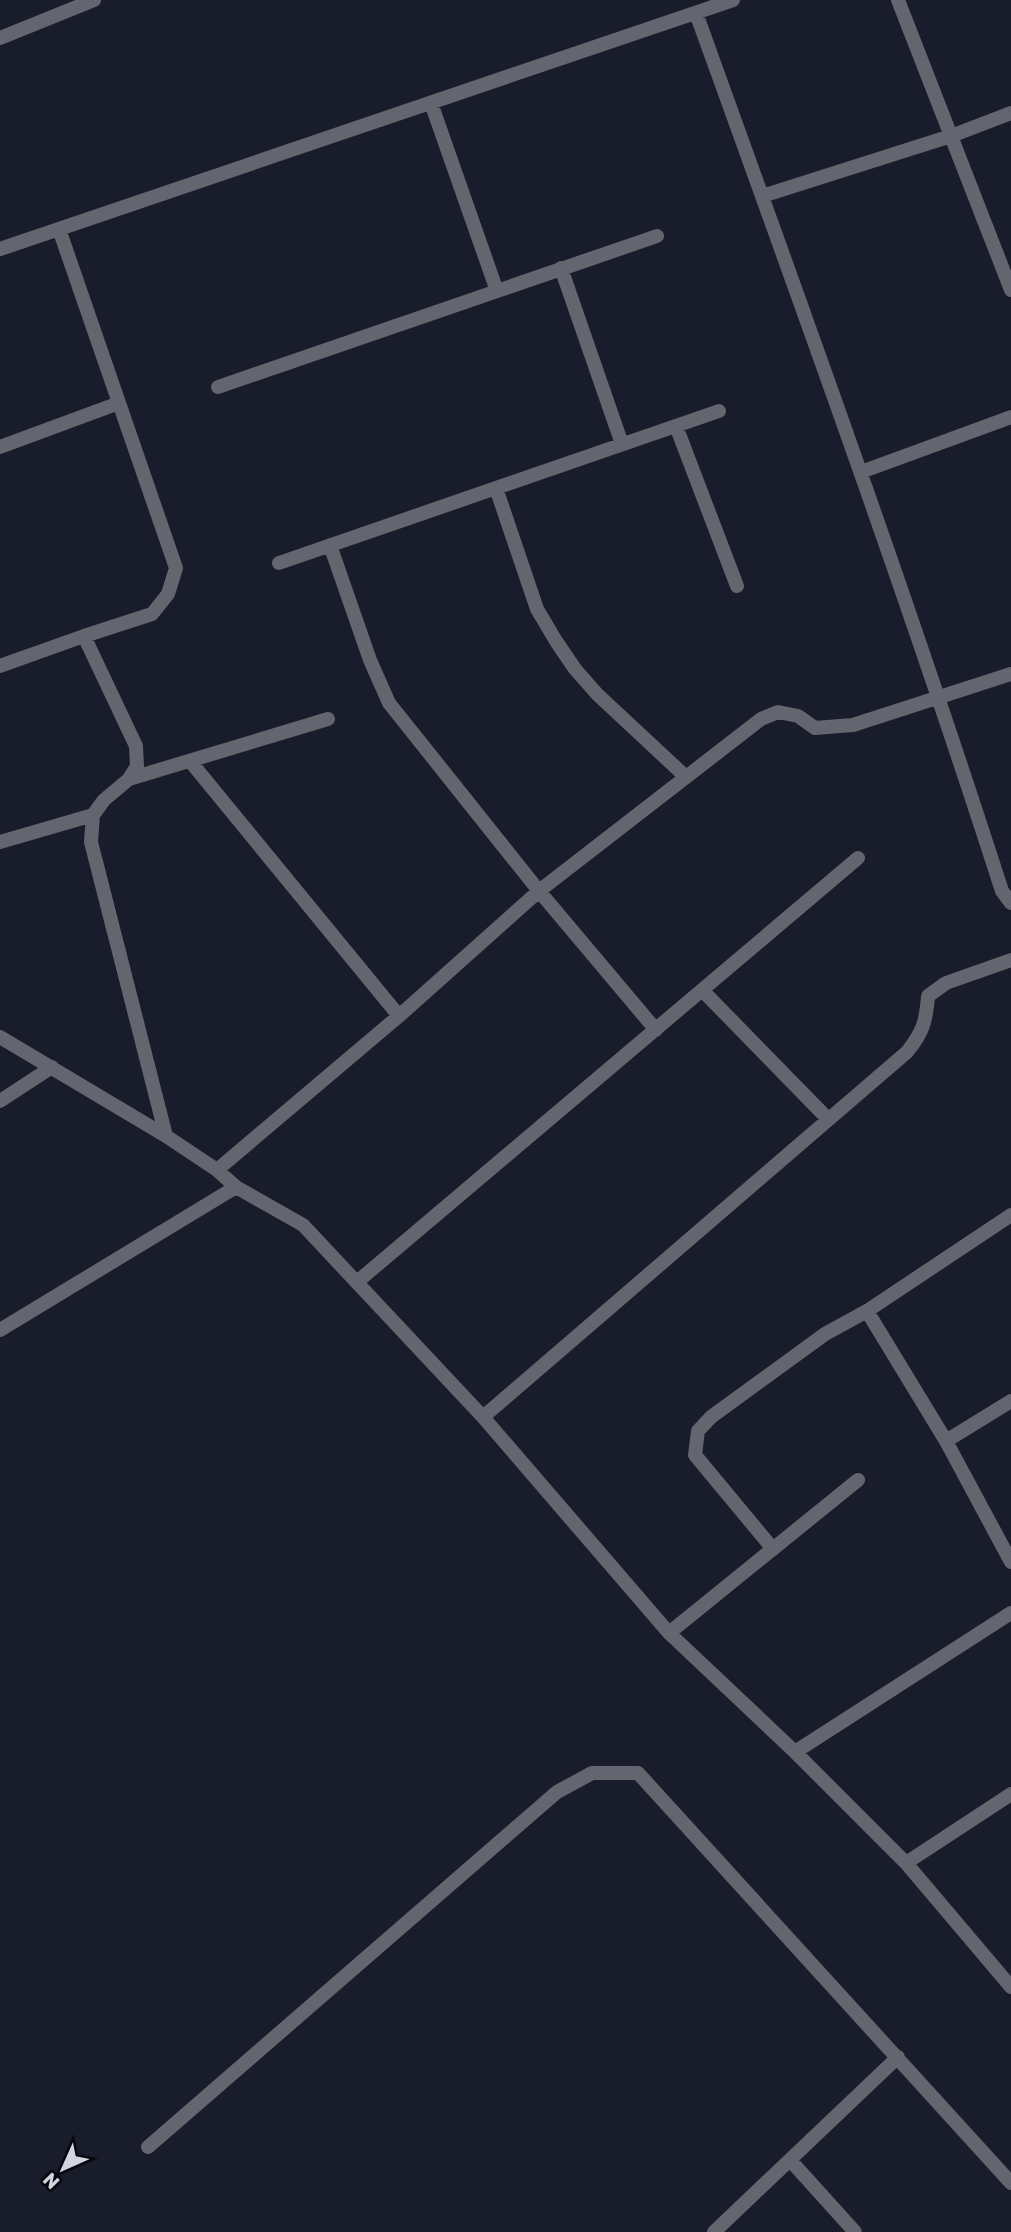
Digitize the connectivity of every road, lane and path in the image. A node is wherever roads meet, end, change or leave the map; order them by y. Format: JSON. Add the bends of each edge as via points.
{"nodes":[{"id":1,"x":94,"y":0,"type":"edge"},
{"id":2,"x":733,"y":0,"type":"edge"},
{"id":3,"x":898,"y":0,"type":"edge"},
{"id":4,"x":696,"y":13,"type":"junction"},
{"id":5,"x":0,"y":38,"type":"edge"},
{"id":6,"x":431,"y":103,"type":"junction"},
{"id":7,"x":1011,"y":113,"type":"edge"},
{"id":8,"x":951,"y":136,"type":"junction"},
{"id":9,"x":762,"y":196,"type":"junction"},
{"id":10,"x":59,"y":229,"type":"junction"},
{"id":11,"x":657,"y":236,"type":"dead end"},
{"id":12,"x":0,"y":249,"type":"edge"},
{"id":13,"x":561,"y":268,"type":"junction"},
{"id":14,"x":1011,"y":290,"type":"edge"},
{"id":15,"x":497,"y":291,"type":"junction"},
{"id":16,"x":218,"y":387,"type":"dead end"},
{"id":17,"x":119,"y":403,"type":"junction"},
{"id":18,"x":719,"y":411,"type":"dead end"},
{"id":19,"x":1011,"y":418,"type":"edge"},
{"id":20,"x":676,"y":426,"type":"junction"},
{"id":21,"x":622,"y":444,"type":"junction"},
{"id":22,"x":0,"y":447,"type":"edge"},
{"id":23,"x":861,"y":472,"type":"junction"},
{"id":24,"x":496,"y":488,"type":"junction"},
{"id":25,"x":330,"y":545,"type":"junction"},
{"id":26,"x":279,"y":563,"type":"dead end"},
{"id":27,"x":737,"y":586,"type":"dead end"},
{"id":28,"x":85,"y":636,"type":"junction"},
{"id":29,"x":0,"y":666,"type":"edge"},
{"id":30,"x":1011,"y":674,"type":"edge"},
{"id":31,"x":940,"y":697,"type":"junction"},
{"id":32,"x":328,"y":719,"type":"dead end"},
{"id":33,"x":190,"y":761,"type":"junction"},
{"id":34,"x":686,"y":777,"type":"junction"},
{"id":35,"x":129,"y":779,"type":"junction"},
{"id":36,"x":93,"y":815,"type":"junction"},
{"id":37,"x":0,"y":842,"type":"edge"},
{"id":38,"x":858,"y":858,"type":"dead end"},
{"id":39,"x":539,"y":891,"type":"junction"},
{"id":40,"x":1011,"y":903,"type":"edge"},
{"id":41,"x":1011,"y":960,"type":"edge"},
{"id":42,"x":702,"y":990,"type":"junction"},
{"id":43,"x":399,"y":1016,"type":"junction"},
{"id":44,"x":656,"y":1030,"type":"junction"},
{"id":45,"x":0,"y":1037,"type":"edge"},
{"id":46,"x":52,"y":1067,"type":"junction"},
{"id":47,"x":0,"y":1101,"type":"edge"},
{"id":48,"x":828,"y":1119,"type":"junction"},
{"id":49,"x":166,"y":1136,"type":"junction"},
{"id":50,"x":217,"y":1170,"type":"junction"},
{"id":51,"x":236,"y":1187,"type":"junction"},
{"id":52,"x":1011,"y":1215,"type":"edge"},
{"id":53,"x":357,"y":1282,"type":"junction"},
{"id":54,"x":867,"y":1311,"type":"junction"},
{"id":55,"x":0,"y":1330,"type":"edge"},
{"id":56,"x":1011,"y":1401,"type":"edge"},
{"id":57,"x":483,"y":1417,"type":"junction"},
{"id":58,"x":946,"y":1441,"type":"junction"},
{"id":59,"x":858,"y":1480,"type":"dead end"},
{"id":60,"x":773,"y":1549,"type":"junction"},
{"id":61,"x":1011,"y":1562,"type":"edge"},
{"id":62,"x":1011,"y":1613,"type":"edge"},
{"id":63,"x":669,"y":1633,"type":"junction"},
{"id":64,"x":795,"y":1752,"type":"junction"},
{"id":65,"x":1011,"y":1794,"type":"edge"},
{"id":66,"x":906,"y":1863,"type":"junction"},
{"id":67,"x":1011,"y":1987,"type":"edge"},
{"id":68,"x":898,"y":2057,"type":"junction"},
{"id":69,"x":148,"y":2147,"type":"dead end"},
{"id":70,"x":790,"y":2160,"type":"junction"},
{"id":71,"x":1011,"y":2183,"type":"edge"},
{"id":72,"x":714,"y":2232,"type":"edge"},
{"id":73,"x":855,"y":2232,"type":"edge"}],
"edges":[{"from":1,"to":5,"type":"street"},
{"from":2,"to":4,"type":"street"},
{"from":3,"to":8,"type":"street"},
{"from":4,"to":6,"type":"street"},
{"from":4,"to":9,"type":"street"},
{"from":6,"to":10,"type":"street"},
{"from":6,"to":15,"type":"street"},
{"from":7,"to":8,"type":"street"},
{"from":8,"to":9,"type":"street"},
{"from":8,"to":14,"type":"street"},
{"from":9,"to":23,"type":"street"},
{"from":10,"to":12,"type":"street"},
{"from":10,"to":17,"type":"street"},
{"from":11,"to":13,"type":"street"},
{"from":13,"to":15,"type":"street"},
{"from":13,"to":21,"type":"street"},
{"from":15,"to":16,"type":"street"},
{"from":17,"to":22,"type":"street"},
{"from":17,"to":28,"type":"street","via":[[176,568],[168,594],[152,614]]},
{"from":18,"to":20,"type":"street"},
{"from":19,"to":23,"type":"street"},
{"from":20,"to":21,"type":"street"},
{"from":20,"to":27,"type":"street"},
{"from":21,"to":24,"type":"street"},
{"from":23,"to":31,"type":"street"},
{"from":24,"to":25,"type":"street"},
{"from":24,"to":34,"type":"street","via":[[537,609],[556,641],[597,694]]},
{"from":25,"to":26,"type":"street"},
{"from":25,"to":39,"type":"street","via":[[389,703]]},
{"from":28,"to":29,"type":"street"},
{"from":28,"to":35,"type":"street","via":[[136,746],[137,766]]},
{"from":30,"to":31,"type":"street"},
{"from":31,"to":34,"type":"street","via":[[853,725],[815,728],[798,716],[778,712],[761,719]]},
{"from":31,"to":40,"type":"street","via":[[1002,891]]},
{"from":32,"to":33,"type":"street"},
{"from":33,"to":35,"type":"street"},
{"from":33,"to":43,"type":"street"},
{"from":34,"to":39,"type":"street"},
{"from":35,"to":36,"type":"street"},
{"from":36,"to":37,"type":"street"},
{"from":36,"to":49,"type":"street","via":[[91,842]]},
{"from":38,"to":42,"type":"street"},
{"from":39,"to":43,"type":"street"},
{"from":39,"to":44,"type":"street"},
{"from":41,"to":48,"type":"street","via":[[946,983],[928,996],[926,1022],[913,1045]]},
{"from":42,"to":44,"type":"street"},
{"from":42,"to":48,"type":"street"},
{"from":43,"to":50,"type":"street"},
{"from":44,"to":53,"type":"street"},
{"from":45,"to":46,"type":"street"},
{"from":46,"to":47,"type":"street"},
{"from":46,"to":49,"type":"street"},
{"from":48,"to":57,"type":"street"},
{"from":49,"to":50,"type":"street"},
{"from":50,"to":51,"type":"street"},
{"from":51,"to":53,"type":"street","via":[[303,1225]]},
{"from":51,"to":55,"type":"street"},
{"from":52,"to":54,"type":"street"},
{"from":53,"to":57,"type":"street"},
{"from":54,"to":58,"type":"street"},
{"from":54,"to":60,"type":"street","via":[[825,1334],[698,1431],[695,1455]]},
{"from":56,"to":58,"type":"street"},
{"from":57,"to":63,"type":"street"},
{"from":58,"to":61,"type":"street"},
{"from":59,"to":60,"type":"street"},
{"from":60,"to":63,"type":"street"},
{"from":62,"to":64,"type":"street"},
{"from":63,"to":64,"type":"street"},
{"from":64,"to":66,"type":"street"},
{"from":65,"to":66,"type":"street"},
{"from":66,"to":67,"type":"street"},
{"from":68,"to":69,"type":"street","via":[[638,1773],[592,1773],[557,1793]]},
{"from":68,"to":70,"type":"street"},
{"from":68,"to":71,"type":"street"},
{"from":70,"to":72,"type":"street"},
{"from":70,"to":73,"type":"street"}]}
